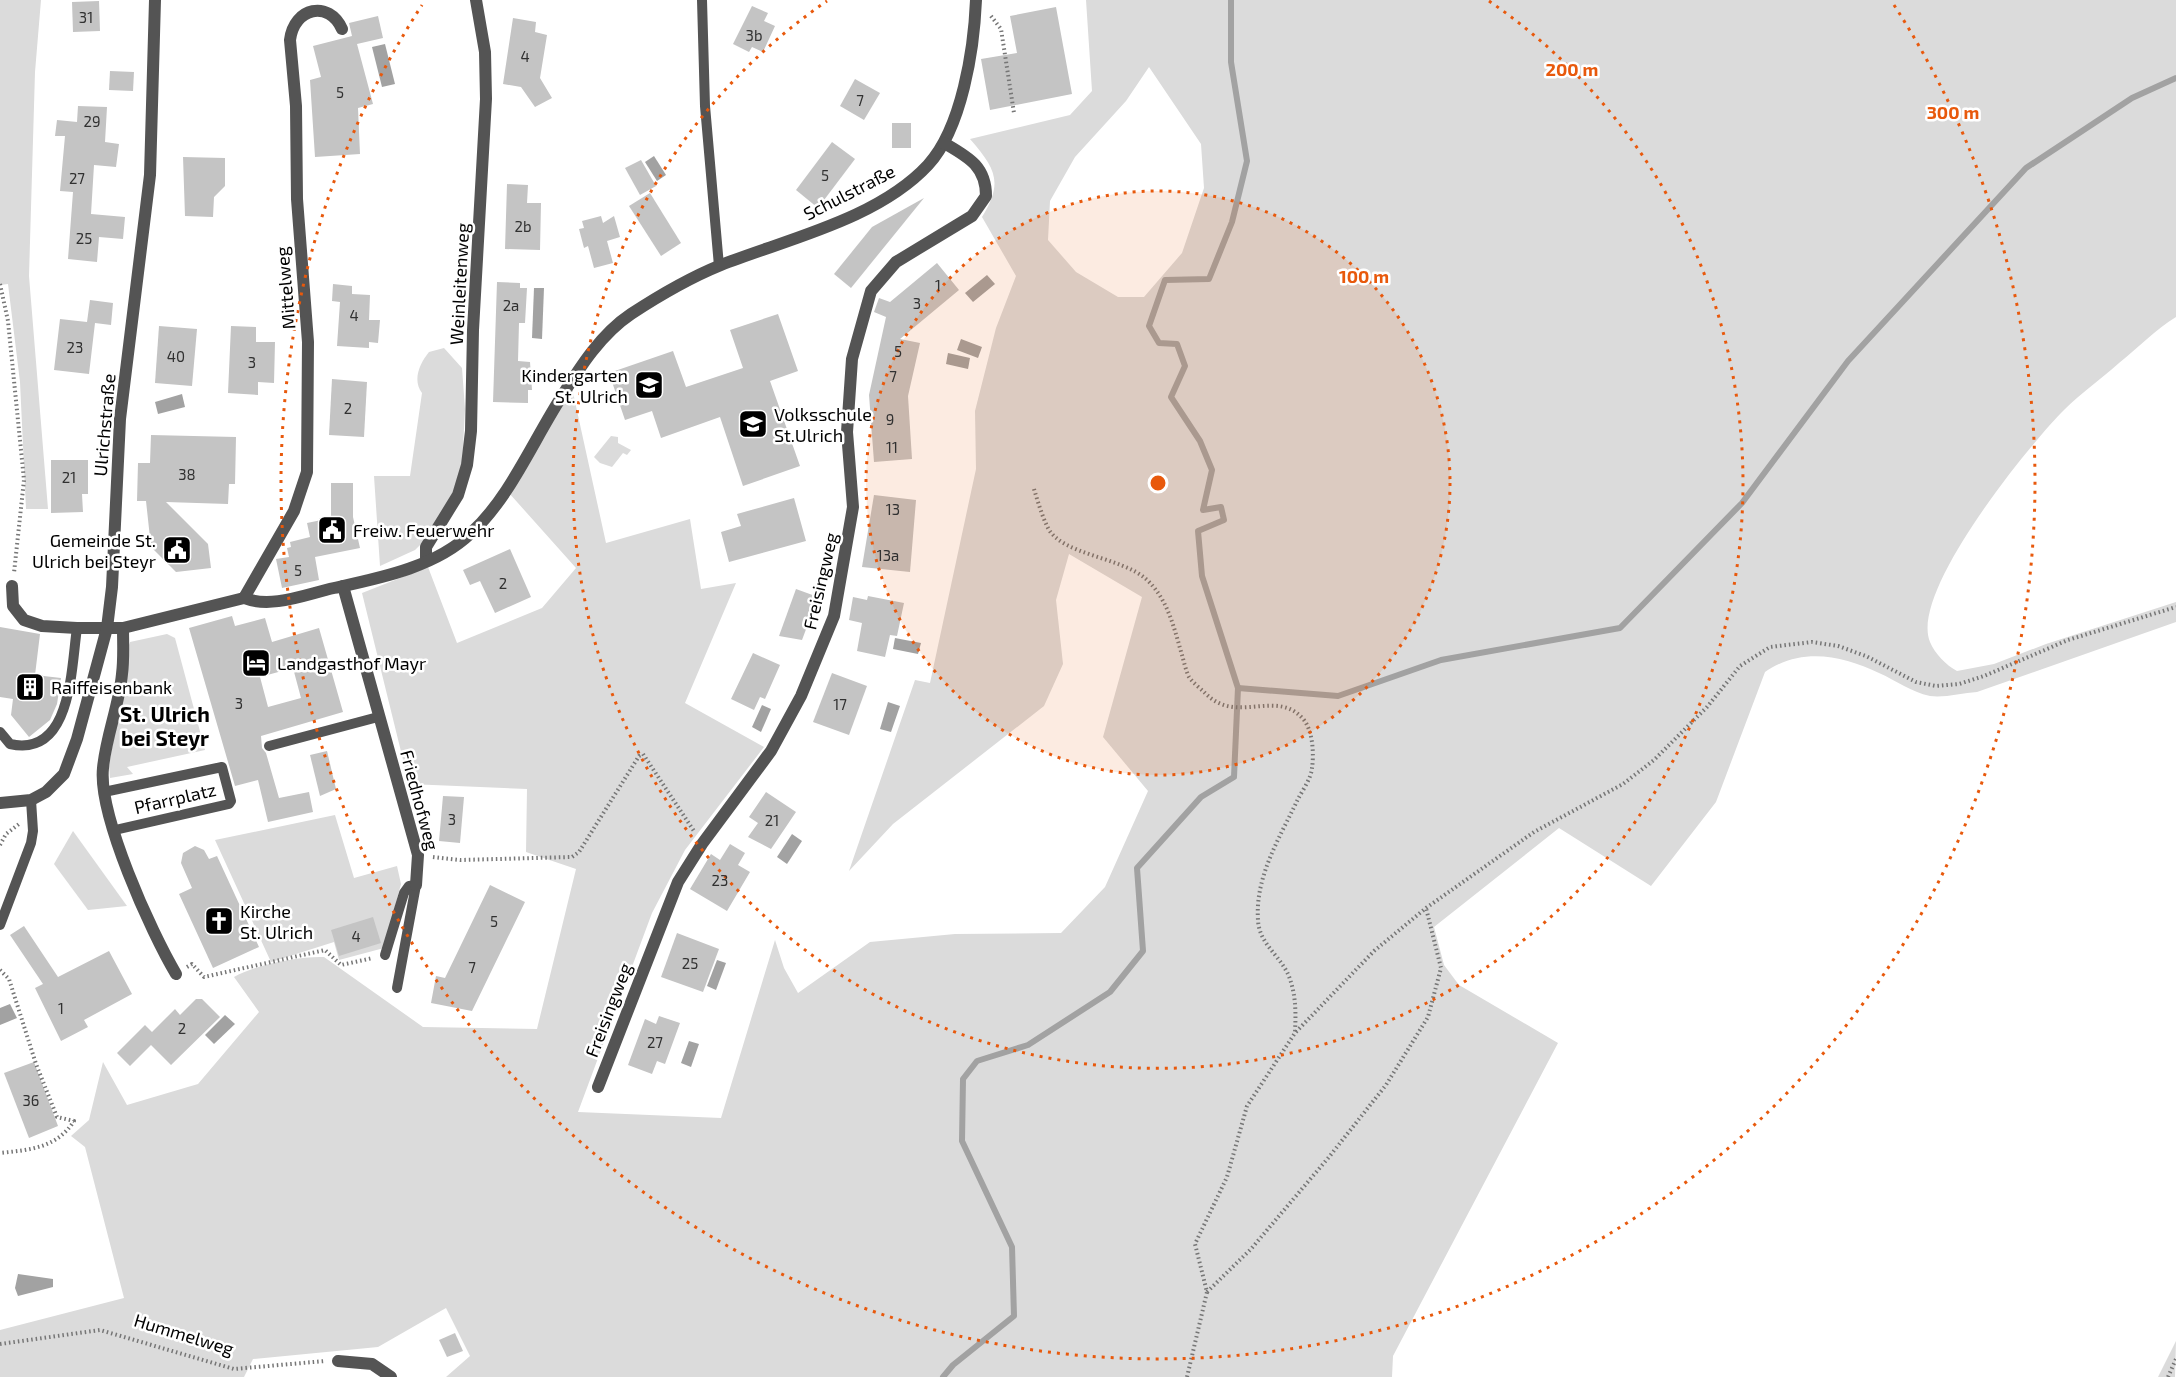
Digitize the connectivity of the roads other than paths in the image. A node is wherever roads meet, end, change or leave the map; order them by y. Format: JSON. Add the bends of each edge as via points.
{"nodes":[{"id":1,"x":155,"y":0,"type":"edge"},
{"id":2,"x":476,"y":0,"type":"edge"},
{"id":3,"x":702,"y":0,"type":"edge"},
{"id":4,"x":976,"y":0,"type":"edge"},
{"id":5,"x":342,"y":29,"type":"dead end"},
{"id":6,"x":944,"y":143,"type":"junction"},
{"id":7,"x":719,"y":266,"type":"junction"},
{"id":8,"x":426,"y":561,"type":"junction"},
{"id":9,"x":12,"y":586,"type":"road end"},
{"id":10,"x":344,"y":586,"type":"junction"},
{"id":11,"x":244,"y":598,"type":"junction"},
{"id":12,"x":77,"y":628,"type":"junction"},
{"id":13,"x":107,"y":628,"type":"junction"},
{"id":14,"x":123,"y":628,"type":"junction"},
{"id":15,"x":378,"y":717,"type":"junction"},
{"id":16,"x":0,"y":732,"type":"edge"},
{"id":17,"x":269,"y":746,"type":"dead end"},
{"id":18,"x":104,"y":792,"type":"junction"},
{"id":19,"x":31,"y":800,"type":"junction"},
{"id":20,"x":0,"y":803,"type":"edge"},
{"id":21,"x":115,"y":830,"type":"junction"},
{"id":22,"x":416,"y":885,"type":"junction"},
{"id":23,"x":0,"y":925,"type":"edge"},
{"id":24,"x":385,"y":955,"type":"road end"},
{"id":25,"x":176,"y":974,"type":"road end"},
{"id":26,"x":397,"y":987,"type":"dead end"},
{"id":27,"x":598,"y":1087,"type":"dead end"},
{"id":28,"x":338,"y":1361,"type":"road end"},
{"id":29,"x":391,"y":1377,"type":"edge"}],
"edges":[{"from":1,"to":13,"type":"street","name":"Ulrichstraße","via":[[150,175],[120,419]]},
{"from":2,"to":8,"type":"street","name":"Weinleitenweg","via":[[485,52],[486,99],[471,431],[458,495],[426,547]]},
{"from":3,"to":7,"type":"lane","via":[[705,106]]},
{"from":4,"to":6,"type":"street","name":"Schulstraße","via":[[959,102]]},
{"from":5,"to":11,"type":"street","name":"Mittelweg","via":[[329,12],[316,10],[301,15],[292,28],[297,199],[308,342],[307,472],[294,511]]},
{"from":6,"to":7,"type":"street","name":"Schulstraße","via":[[911,181],[881,200],[818,230]]},
{"from":6,"to":27,"type":"street","name":"Freisingweg","via":[[973,160],[981,170],[986,196],[972,216],[896,262],[871,291],[852,359],[847,421],[853,507],[834,616],[801,696],[771,751],[678,882]]},
{"from":7,"to":8,"type":"street","name":"Schulstraße","via":[[653,300],[627,317],[601,342],[581,365],[492,509],[471,533]]},
{"from":8,"to":10,"type":"street","name":"Schulstraße"},
{"from":9,"to":12,"type":"street","via":[[13,606],[24,620],[42,626]]},
{"from":10,"to":11,"type":"street","via":[[270,602]]},
{"from":10,"to":15,"type":"street","name":"Friedhofweg"},
{"from":11,"to":14,"type":"street"},
{"from":12,"to":13,"type":"street"},
{"from":12,"to":16,"type":"lane","via":[[58,725],[30,747],[10,744]]},
{"from":13,"to":14,"type":"street"},
{"from":13,"to":19,"type":"street","name":"Ulrichstraße","via":[[70,760],[56,784]]},
{"from":14,"to":18,"type":"street","name":"Pfarrplatz","via":[[122,675],[106,749]]},
{"from":15,"to":17,"type":"lane"},
{"from":15,"to":22,"type":"street","name":"Friedhofweg","via":[[418,855]]},
{"from":18,"to":21,"type":"street","name":"Pfarrplatz"},
{"from":18,"to":21,"type":"lane","name":"Pfarrplatz","via":[[222,767],[229,804]]},
{"from":19,"to":20,"type":"street","name":"Ulrichstraße"},
{"from":19,"to":23,"type":"lane","via":[[31,843]]},
{"from":21,"to":25,"type":"street","name":"Pfarrplatz","via":[[151,927]]},
{"from":22,"to":24,"type":"lane","via":[[404,892]]},
{"from":22,"to":26,"type":"lane"},
{"from":28,"to":29,"type":"street","via":[[372,1364]]}]}
